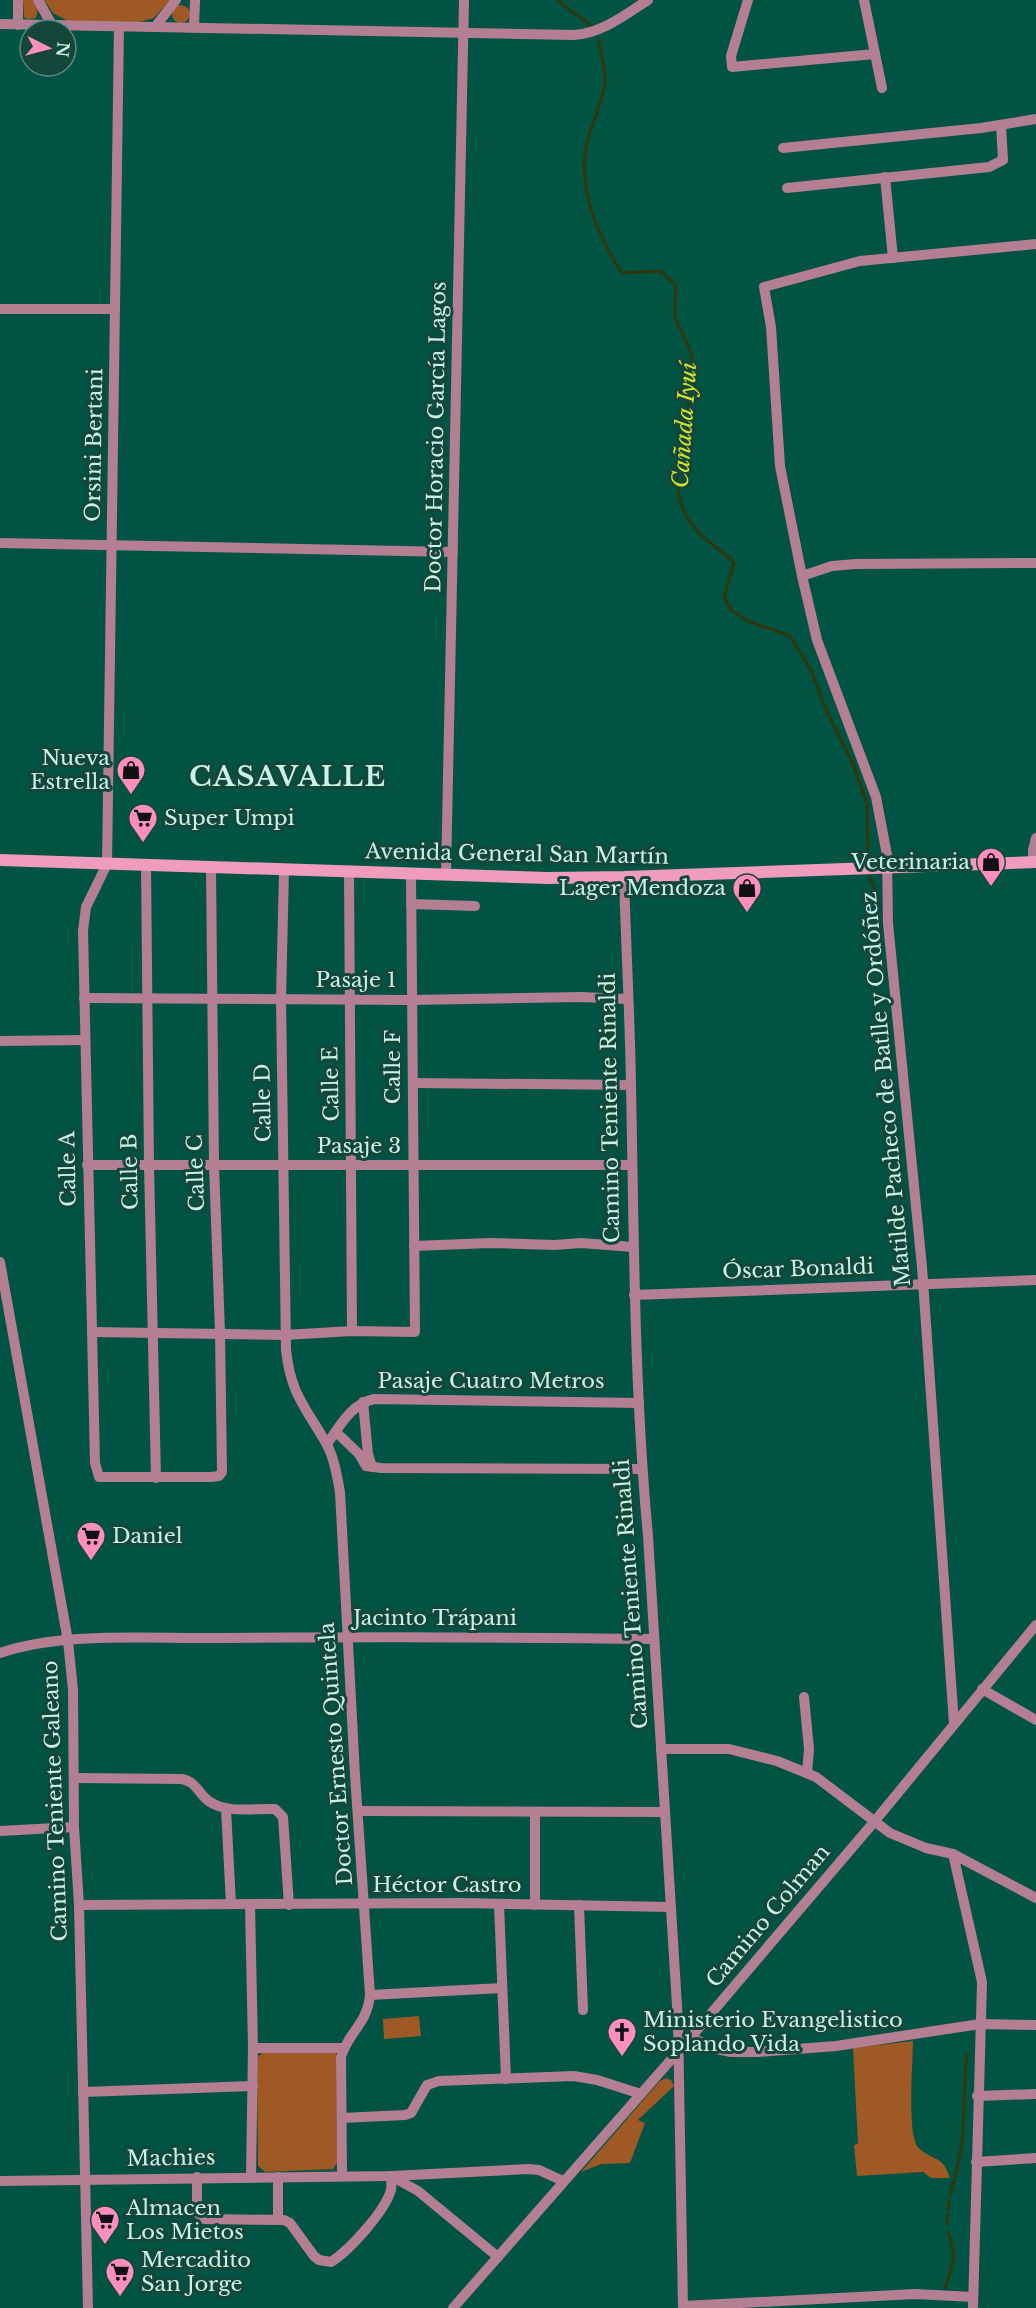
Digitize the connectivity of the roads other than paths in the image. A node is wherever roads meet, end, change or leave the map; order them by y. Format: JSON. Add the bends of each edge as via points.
{"nodes":[{"id":1,"x":18,"y":0,"type":"edge"},
{"id":2,"x":38,"y":0,"type":"edge"},
{"id":3,"x":176,"y":0,"type":"edge"},
{"id":4,"x":195,"y":0,"type":"edge"},
{"id":5,"x":464,"y":0,"type":"edge"},
{"id":6,"x":648,"y":0,"type":"edge"},
{"id":7,"x":748,"y":0,"type":"edge"},
{"id":8,"x":864,"y":0,"type":"edge"},
{"id":9,"x":18,"y":18,"type":"edge"},
{"id":10,"x":48,"y":18,"type":"edge"},
{"id":11,"x":0,"y":24,"type":"edge"},
{"id":12,"x":18,"y":25,"type":"edge"},
{"id":13,"x":78,"y":25,"type":"edge"},
{"id":14,"x":119,"y":26,"type":"junction"},
{"id":15,"x":155,"y":27,"type":"junction"},
{"id":16,"x":195,"y":28,"type":"junction"},
{"id":17,"x":463,"y":34,"type":"junction"},
{"id":18,"x":875,"y":54,"type":"junction"},
{"id":19,"x":882,"y":88,"type":"dead end"},
{"id":20,"x":1036,"y":119,"type":"edge"},
{"id":21,"x":1000,"y":125,"type":"junction"},
{"id":22,"x":783,"y":148,"type":"dead end"},
{"id":23,"x":885,"y":177,"type":"junction"},
{"id":24,"x":787,"y":188,"type":"dead end"},
{"id":25,"x":1036,"y":244,"type":"edge"},
{"id":26,"x":893,"y":258,"type":"junction"},
{"id":27,"x":0,"y":309,"type":"edge"},
{"id":28,"x":115,"y":309,"type":"junction"},
{"id":29,"x":0,"y":543,"type":"edge"},
{"id":30,"x":113,"y":545,"type":"junction"},
{"id":31,"x":453,"y":552,"type":"junction"},
{"id":32,"x":1036,"y":563,"type":"edge"},
{"id":33,"x":802,"y":576,"type":"junction"},
{"id":34,"x":1036,"y":838,"type":"edge"},
{"id":35,"x":0,"y":860,"type":"edge"},
{"id":36,"x":1035,"y":862,"type":"edge"},
{"id":37,"x":107,"y":864,"type":"junction"},
{"id":38,"x":146,"y":865,"type":"junction"},
{"id":39,"x":211,"y":868,"type":"junction"},
{"id":40,"x":888,"y":868,"type":"junction"},
{"id":41,"x":284,"y":870,"type":"junction"},
{"id":42,"x":349,"y":872,"type":"junction"},
{"id":43,"x":411,"y":874,"type":"junction"},
{"id":44,"x":446,"y":874,"type":"junction"},
{"id":45,"x":624,"y":877,"type":"junction"},
{"id":46,"x":411,"y":904,"type":"junction"},
{"id":47,"x":475,"y":906,"type":"dead end"},
{"id":48,"x":147,"y":997,"type":"junction"},
{"id":49,"x":84,"y":998,"type":"junction"},
{"id":50,"x":212,"y":998,"type":"junction"},
{"id":51,"x":281,"y":999,"type":"junction"},
{"id":52,"x":628,"y":999,"type":"junction"},
{"id":53,"x":349,"y":1000,"type":"junction"},
{"id":54,"x":412,"y":1000,"type":"junction"},
{"id":55,"x":85,"y":1040,"type":"junction"},
{"id":56,"x":0,"y":1041,"type":"edge"},
{"id":57,"x":413,"y":1083,"type":"junction"},
{"id":58,"x":631,"y":1085,"type":"junction"},
{"id":59,"x":87,"y":1165,"type":"junction"},
{"id":60,"x":149,"y":1165,"type":"junction"},
{"id":61,"x":214,"y":1165,"type":"junction"},
{"id":62,"x":283,"y":1165,"type":"junction"},
{"id":63,"x":352,"y":1165,"type":"junction"},
{"id":64,"x":414,"y":1165,"type":"junction"},
{"id":65,"x":632,"y":1165,"type":"junction"},
{"id":66,"x":414,"y":1246,"type":"junction"},
{"id":67,"x":633,"y":1247,"type":"junction"},
{"id":68,"x":0,"y":1262,"type":"edge"},
{"id":69,"x":1036,"y":1280,"type":"edge"},
{"id":70,"x":923,"y":1285,"type":"junction"},
{"id":71,"x":634,"y":1295,"type":"junction"},
{"id":72,"x":352,"y":1331,"type":"junction"},
{"id":73,"x":92,"y":1332,"type":"junction"},
{"id":74,"x":153,"y":1333,"type":"junction"},
{"id":75,"x":220,"y":1333,"type":"junction"},
{"id":76,"x":285,"y":1335,"type":"junction"},
{"id":77,"x":363,"y":1402,"type":"junction"},
{"id":78,"x":639,"y":1402,"type":"junction"},
{"id":79,"x":336,"y":1432,"type":"junction"},
{"id":80,"x":327,"y":1444,"type":"junction"},
{"id":81,"x":372,"y":1467,"type":"junction"},
{"id":82,"x":642,"y":1469,"type":"junction"},
{"id":83,"x":156,"y":1478,"type":"junction"},
{"id":84,"x":1036,"y":1625,"type":"edge"},
{"id":85,"x":348,"y":1637,"type":"junction"},
{"id":86,"x":654,"y":1639,"type":"junction"},
{"id":87,"x":68,"y":1641,"type":"junction"},
{"id":88,"x":0,"y":1653,"type":"edge"},
{"id":89,"x":982,"y":1689,"type":"junction"},
{"id":90,"x":804,"y":1697,"type":"dead end"},
{"id":91,"x":1036,"y":1720,"type":"edge"},
{"id":92,"x":954,"y":1724,"type":"junction"},
{"id":93,"x":662,"y":1749,"type":"junction"},
{"id":94,"x":807,"y":1773,"type":"junction"},
{"id":95,"x":75,"y":1778,"type":"junction"},
{"id":96,"x":226,"y":1809,"type":"junction"},
{"id":97,"x":358,"y":1811,"type":"junction"},
{"id":98,"x":535,"y":1812,"type":"junction"},
{"id":99,"x":665,"y":1812,"type":"junction"},
{"id":100,"x":874,"y":1822,"type":"junction"},
{"id":101,"x":74,"y":1827,"type":"junction"},
{"id":102,"x":0,"y":1832,"type":"edge"},
{"id":103,"x":953,"y":1854,"type":"junction"},
{"id":104,"x":1036,"y":1898,"type":"edge"},
{"id":105,"x":231,"y":1904,"type":"junction"},
{"id":106,"x":499,"y":1904,"type":"junction"},
{"id":107,"x":79,"y":1905,"type":"junction"},
{"id":108,"x":250,"y":1905,"type":"junction"},
{"id":109,"x":289,"y":1905,"type":"junction"},
{"id":110,"x":365,"y":1905,"type":"junction"},
{"id":111,"x":535,"y":1905,"type":"junction"},
{"id":112,"x":579,"y":1905,"type":"junction"},
{"id":113,"x":671,"y":1907,"type":"junction"},
{"id":114,"x":502,"y":1988,"type":"junction"},
{"id":115,"x":370,"y":1995,"type":"junction"},
{"id":116,"x":583,"y":2010,"type":"dead end"},
{"id":117,"x":980,"y":2024,"type":"junction"},
{"id":118,"x":1036,"y":2025,"type":"edge"},
{"id":119,"x":691,"y":2037,"type":"junction"},
{"id":120,"x":254,"y":2048,"type":"junction"},
{"id":121,"x":343,"y":2048,"type":"junction"},
{"id":122,"x":678,"y":2052,"type":"junction"},
{"id":123,"x":506,"y":2079,"type":"junction"},
{"id":124,"x":253,"y":2086,"type":"junction"},
{"id":125,"x":83,"y":2092,"type":"junction"},
{"id":126,"x":641,"y":2094,"type":"junction"},
{"id":127,"x":1036,"y":2094,"type":"edge"},
{"id":128,"x":978,"y":2096,"type":"junction"},
{"id":129,"x":342,"y":2118,"type":"junction"},
{"id":130,"x":1036,"y":2158,"type":"edge"},
{"id":131,"x":976,"y":2162,"type":"junction"},
{"id":132,"x":251,"y":2176,"type":"junction"},
{"id":133,"x":342,"y":2176,"type":"junction"},
{"id":134,"x":391,"y":2176,"type":"junction"},
{"id":135,"x":197,"y":2177,"type":"junction"},
{"id":136,"x":278,"y":2177,"type":"junction"},
{"id":137,"x":87,"y":2179,"type":"junction"},
{"id":138,"x":0,"y":2181,"type":"edge"},
{"id":139,"x":563,"y":2181,"type":"junction"},
{"id":140,"x":278,"y":2219,"type":"junction"},
{"id":141,"x":498,"y":2257,"type":"junction"},
{"id":142,"x":973,"y":2302,"type":"edge"},
{"id":143,"x":683,"y":2307,"type":"edge"},
{"id":144,"x":88,"y":2308,"type":"edge"},
{"id":145,"x":453,"y":2308,"type":"edge"}],
"edges":[{"from":1,"to":9,"type":"street"},
{"from":2,"to":10,"type":"street"},
{"from":3,"to":15,"type":"street"},
{"from":4,"to":16,"type":"street"},
{"from":5,"to":17,"type":"street","name":"Doctor Horacio García Lagos"},
{"from":6,"to":17,"type":"street","via":[[587,34]]},
{"from":7,"to":18,"type":"street","via":[[731,56],[732,67]]},
{"from":8,"to":18,"type":"street"},
{"from":11,"to":12,"type":"street"},
{"from":13,"to":14,"type":"street"},
{"from":14,"to":15,"type":"street"},
{"from":14,"to":28,"type":"street","name":"Orsini Bertani"},
{"from":15,"to":16,"type":"street"},
{"from":16,"to":17,"type":"street"},
{"from":17,"to":31,"type":"street","name":"Doctor Horacio García Lagos"},
{"from":18,"to":19,"type":"street"},
{"from":20,"to":21,"type":"street"},
{"from":21,"to":22,"type":"street"},
{"from":21,"to":23,"type":"street","via":[[1004,155],[996,164]]},
{"from":23,"to":24,"type":"street"},
{"from":23,"to":26,"type":"street"},
{"from":25,"to":26,"type":"street"},
{"from":26,"to":33,"type":"street","name":"Matilde Pacheco de Batlle y Ordóñez","via":[[860,261],[764,287],[771,327],[780,466]]},
{"from":27,"to":28,"type":"street"},
{"from":28,"to":30,"type":"street","name":"Orsini Bertani"},
{"from":29,"to":30,"type":"street"},
{"from":30,"to":31,"type":"street"},
{"from":30,"to":37,"type":"street","name":"Orsini Bertani"},
{"from":31,"to":44,"type":"street","name":"Doctor Horacio García Lagos"},
{"from":32,"to":33,"type":"street","via":[[844,565]]},
{"from":33,"to":40,"type":"street","name":"Matilde Pacheco de Batlle y Ordóñez","via":[[823,657],[876,797]]},
{"from":34,"to":36,"type":"street","name":"Avenida General San Martín"},
{"from":35,"to":37,"type":"main road","name":"Avenida General San Martín"},
{"from":36,"to":40,"type":"main road","name":"Avenida General San Martín"},
{"from":37,"to":38,"type":"main road","name":"Avenida General San Martín"},
{"from":37,"to":49,"type":"street","name":"Calle A","via":[[84,914]]},
{"from":38,"to":39,"type":"main road","name":"Avenida General San Martín"},
{"from":38,"to":48,"type":"street","name":"Calle B"},
{"from":39,"to":41,"type":"main road","name":"Avenida General San Martín"},
{"from":39,"to":50,"type":"street","name":"Calle C"},
{"from":40,"to":45,"type":"main road","name":"Avenida General San Martín"},
{"from":40,"to":70,"type":"street","name":"Matilde Pacheco de Batlle y Ordóñez","via":[[888,923]]},
{"from":41,"to":42,"type":"main road","name":"Avenida General San Martín"},
{"from":41,"to":51,"type":"street","name":"Calle D"},
{"from":42,"to":43,"type":"main road","name":"Avenida General San Martín"},
{"from":42,"to":53,"type":"street","name":"Calle E"},
{"from":43,"to":44,"type":"main road","name":"Avenida General San Martín"},
{"from":43,"to":46,"type":"street","name":"Calle F"},
{"from":44,"to":45,"type":"main road","name":"Avenida General San Martín"},
{"from":45,"to":52,"type":"street","name":"Camino Teniente Rinaldi"},
{"from":46,"to":47,"type":"street"},
{"from":46,"to":54,"type":"street","name":"Calle F"},
{"from":48,"to":49,"type":"street","name":"Pasaje 1"},
{"from":48,"to":50,"type":"street","name":"Pasaje 1"},
{"from":48,"to":60,"type":"street","name":"Calle B"},
{"from":49,"to":55,"type":"street","name":"Calle A"},
{"from":50,"to":51,"type":"street","name":"Pasaje 1"},
{"from":50,"to":61,"type":"street","name":"Calle C"},
{"from":51,"to":53,"type":"street","name":"Pasaje 1"},
{"from":51,"to":62,"type":"street","name":"Calle D"},
{"from":52,"to":54,"type":"street","name":"Pasaje 1"},
{"from":52,"to":58,"type":"street","name":"Camino Teniente Rinaldi"},
{"from":53,"to":54,"type":"street","name":"Pasaje 1"},
{"from":53,"to":63,"type":"street","name":"Calle E"},
{"from":54,"to":57,"type":"street","name":"Calle F"},
{"from":55,"to":56,"type":"street"},
{"from":55,"to":59,"type":"street","name":"Calle A"},
{"from":57,"to":58,"type":"street"},
{"from":57,"to":64,"type":"street","name":"Calle F"},
{"from":58,"to":65,"type":"street","name":"Camino Teniente Rinaldi"},
{"from":59,"to":60,"type":"street","name":"Pasaje 3"},
{"from":59,"to":73,"type":"street","name":"Calle A"},
{"from":60,"to":61,"type":"street","name":"Pasaje 3"},
{"from":60,"to":74,"type":"street","name":"Calle B"},
{"from":61,"to":62,"type":"street","name":"Pasaje 3"},
{"from":61,"to":75,"type":"street","name":"Calle C"},
{"from":62,"to":63,"type":"street","name":"Pasaje 3"},
{"from":62,"to":76,"type":"street","name":"Calle D"},
{"from":63,"to":64,"type":"street","name":"Pasaje 3"},
{"from":63,"to":72,"type":"street","name":"Calle E"},
{"from":64,"to":65,"type":"street","name":"Pasaje 3"},
{"from":64,"to":66,"type":"street","name":"Calle F"},
{"from":65,"to":67,"type":"street","name":"Camino Teniente Rinaldi"},
{"from":66,"to":67,"type":"street","via":[[581,1243]]},
{"from":66,"to":72,"type":"street","name":"Calle F","via":[[415,1332]]},
{"from":67,"to":71,"type":"street","name":"Camino Teniente Rinaldi"},
{"from":68,"to":87,"type":"street","name":"Camino Teniente Galeano"},
{"from":69,"to":70,"type":"street","name":"Óscar Bonaldi"},
{"from":70,"to":71,"type":"street","name":"Óscar Bonaldi"},
{"from":70,"to":92,"type":"street","name":"Matilde Pacheco de Batlle y Ordóñez"},
{"from":71,"to":78,"type":"street","name":"Camino Teniente Rinaldi"},
{"from":72,"to":76,"type":"street"},
{"from":73,"to":74,"type":"street"},
{"from":73,"to":83,"type":"street","name":"Calle A","via":[[94,1463],[99,1477]]},
{"from":74,"to":75,"type":"street"},
{"from":74,"to":83,"type":"street","name":"Calle B"},
{"from":75,"to":76,"type":"street"},
{"from":75,"to":83,"type":"street","name":"Calle C","via":[[219,1476]]},
{"from":76,"to":80,"type":"street","name":"Doctor Ernesto Quintela","via":[[288,1373],[294,1389]]},
{"from":77,"to":78,"type":"street","name":"Pasaje Cuatro Metros"},
{"from":77,"to":79,"type":"street","name":"Pasaje Cuatro Metros","via":[[350,1411]]},
{"from":77,"to":81,"type":"street"},
{"from":78,"to":82,"type":"street","name":"Camino Teniente Rinaldi"},
{"from":79,"to":80,"type":"street","name":"Pasaje Cuatro Metros"},
{"from":79,"to":81,"type":"street","via":[[366,1466]]},
{"from":80,"to":85,"type":"street","name":"Doctor Ernesto Quintela","via":[[340,1492]]},
{"from":81,"to":82,"type":"street"},
{"from":82,"to":86,"type":"street","name":"Camino Teniente Rinaldi"},
{"from":84,"to":89,"type":"street","name":"Camino Colman"},
{"from":85,"to":86,"type":"street","name":"Jacinto Trápani"},
{"from":85,"to":87,"type":"street","name":"Jacinto Trápani"},
{"from":85,"to":97,"type":"street","name":"Doctor Ernesto Quintela"},
{"from":86,"to":93,"type":"street","name":"Camino Teniente Rinaldi"},
{"from":87,"to":88,"type":"street","name":"Jacinto Trápani","via":[[31,1644]]},
{"from":87,"to":95,"type":"street","name":"Camino Teniente Galeano","via":[[74,1690]]},
{"from":89,"to":91,"type":"street"},
{"from":89,"to":92,"type":"street","name":"Camino Colman"},
{"from":90,"to":94,"type":"street"},
{"from":92,"to":100,"type":"street","name":"Camino Colman"},
{"from":93,"to":94,"type":"street","via":[[729,1749]]},
{"from":93,"to":99,"type":"street","name":"Camino Teniente Rinaldi"},
{"from":94,"to":100,"type":"street"},
{"from":95,"to":96,"type":"street","via":[[190,1781],[210,1802]]},
{"from":95,"to":101,"type":"street","name":"Camino Teniente Galeano"},
{"from":96,"to":105,"type":"street"},
{"from":96,"to":109,"type":"street","via":[[280,1812]]},
{"from":97,"to":98,"type":"street"},
{"from":97,"to":110,"type":"street","name":"Doctor Ernesto Quintela"},
{"from":98,"to":99,"type":"street"},
{"from":98,"to":111,"type":"street"},
{"from":99,"to":113,"type":"street","name":"Camino Teniente Rinaldi"},
{"from":100,"to":103,"type":"street","via":[[911,1842]]},
{"from":100,"to":119,"type":"street","name":"Camino Colman"},
{"from":101,"to":102,"type":"street"},
{"from":101,"to":107,"type":"street","name":"Camino Teniente Galeano"},
{"from":103,"to":104,"type":"street"},
{"from":103,"to":117,"type":"street","via":[[982,1982]]},
{"from":105,"to":107,"type":"street","name":"Héctor Castro"},
{"from":105,"to":108,"type":"street","name":"Héctor Castro"},
{"from":106,"to":110,"type":"street","name":"Héctor Castro"},
{"from":106,"to":111,"type":"street","name":"Héctor Castro"},
{"from":106,"to":114,"type":"street"},
{"from":107,"to":125,"type":"street","name":"Camino Teniente Galeano"},
{"from":108,"to":109,"type":"street","name":"Héctor Castro"},
{"from":108,"to":120,"type":"street"},
{"from":109,"to":110,"type":"street","name":"Héctor Castro"},
{"from":110,"to":115,"type":"street","name":"Doctor Ernesto Quintela"},
{"from":111,"to":112,"type":"street","name":"Héctor Castro"},
{"from":112,"to":113,"type":"street","name":"Héctor Castro"},
{"from":112,"to":116,"type":"street"},
{"from":113,"to":122,"type":"street","name":"Camino Teniente Rinaldi"},
{"from":114,"to":115,"type":"street"},
{"from":114,"to":123,"type":"street"},
{"from":115,"to":121,"type":"street","name":"Doctor Ernesto Quintela","via":[[364,2018]]},
{"from":117,"to":118,"type":"street"},
{"from":117,"to":119,"type":"street","via":[[836,2046],[757,2052],[712,2048]]},
{"from":117,"to":128,"type":"street"},
{"from":119,"to":122,"type":"street","name":"Camino Colman"},
{"from":120,"to":121,"type":"street"},
{"from":120,"to":124,"type":"street"},
{"from":121,"to":129,"type":"street"},
{"from":122,"to":126,"type":"street","name":"Camino Colman"},
{"from":122,"to":143,"type":"street","name":"Camino Teniente Rinaldi"},
{"from":123,"to":126,"type":"street","via":[[574,2076]]},
{"from":123,"to":129,"type":"street","via":[[432,2082],[411,2113]]},
{"from":124,"to":125,"type":"street"},
{"from":124,"to":132,"type":"street"},
{"from":125,"to":137,"type":"street","name":"Camino Teniente Galeano"},
{"from":126,"to":139,"type":"street","name":"Camino Colman"},
{"from":127,"to":128,"type":"street"},
{"from":128,"to":131,"type":"street"},
{"from":129,"to":133,"type":"street"},
{"from":130,"to":131,"type":"street"},
{"from":131,"to":142,"type":"street"},
{"from":132,"to":135,"type":"street","name":"Machies"},
{"from":132,"to":136,"type":"street","name":"Machies"},
{"from":133,"to":134,"type":"street","name":"Machies"},
{"from":133,"to":136,"type":"street","name":"Machies"},
{"from":134,"to":139,"type":"street","name":"Machies","via":[[529,2169]]},
{"from":134,"to":140,"type":"street","via":[[391,2190],[377,2213],[353,2243],[331,2262],[314,2256],[290,2223]]},
{"from":134,"to":141,"type":"street","via":[[418,2191]]},
{"from":135,"to":137,"type":"street","name":"Machies"},
{"from":135,"to":140,"type":"street","via":[[197,2212],[204,2219]]},
{"from":136,"to":140,"type":"street"},
{"from":137,"to":138,"type":"street","name":"Machies"},
{"from":137,"to":144,"type":"street","name":"Camino Teniente Galeano"},
{"from":139,"to":141,"type":"street","name":"Camino Colman"},
{"from":141,"to":145,"type":"street","name":"Camino Colman"},
{"from":142,"to":143,"type":"street","via":[[915,2294]]}]}
